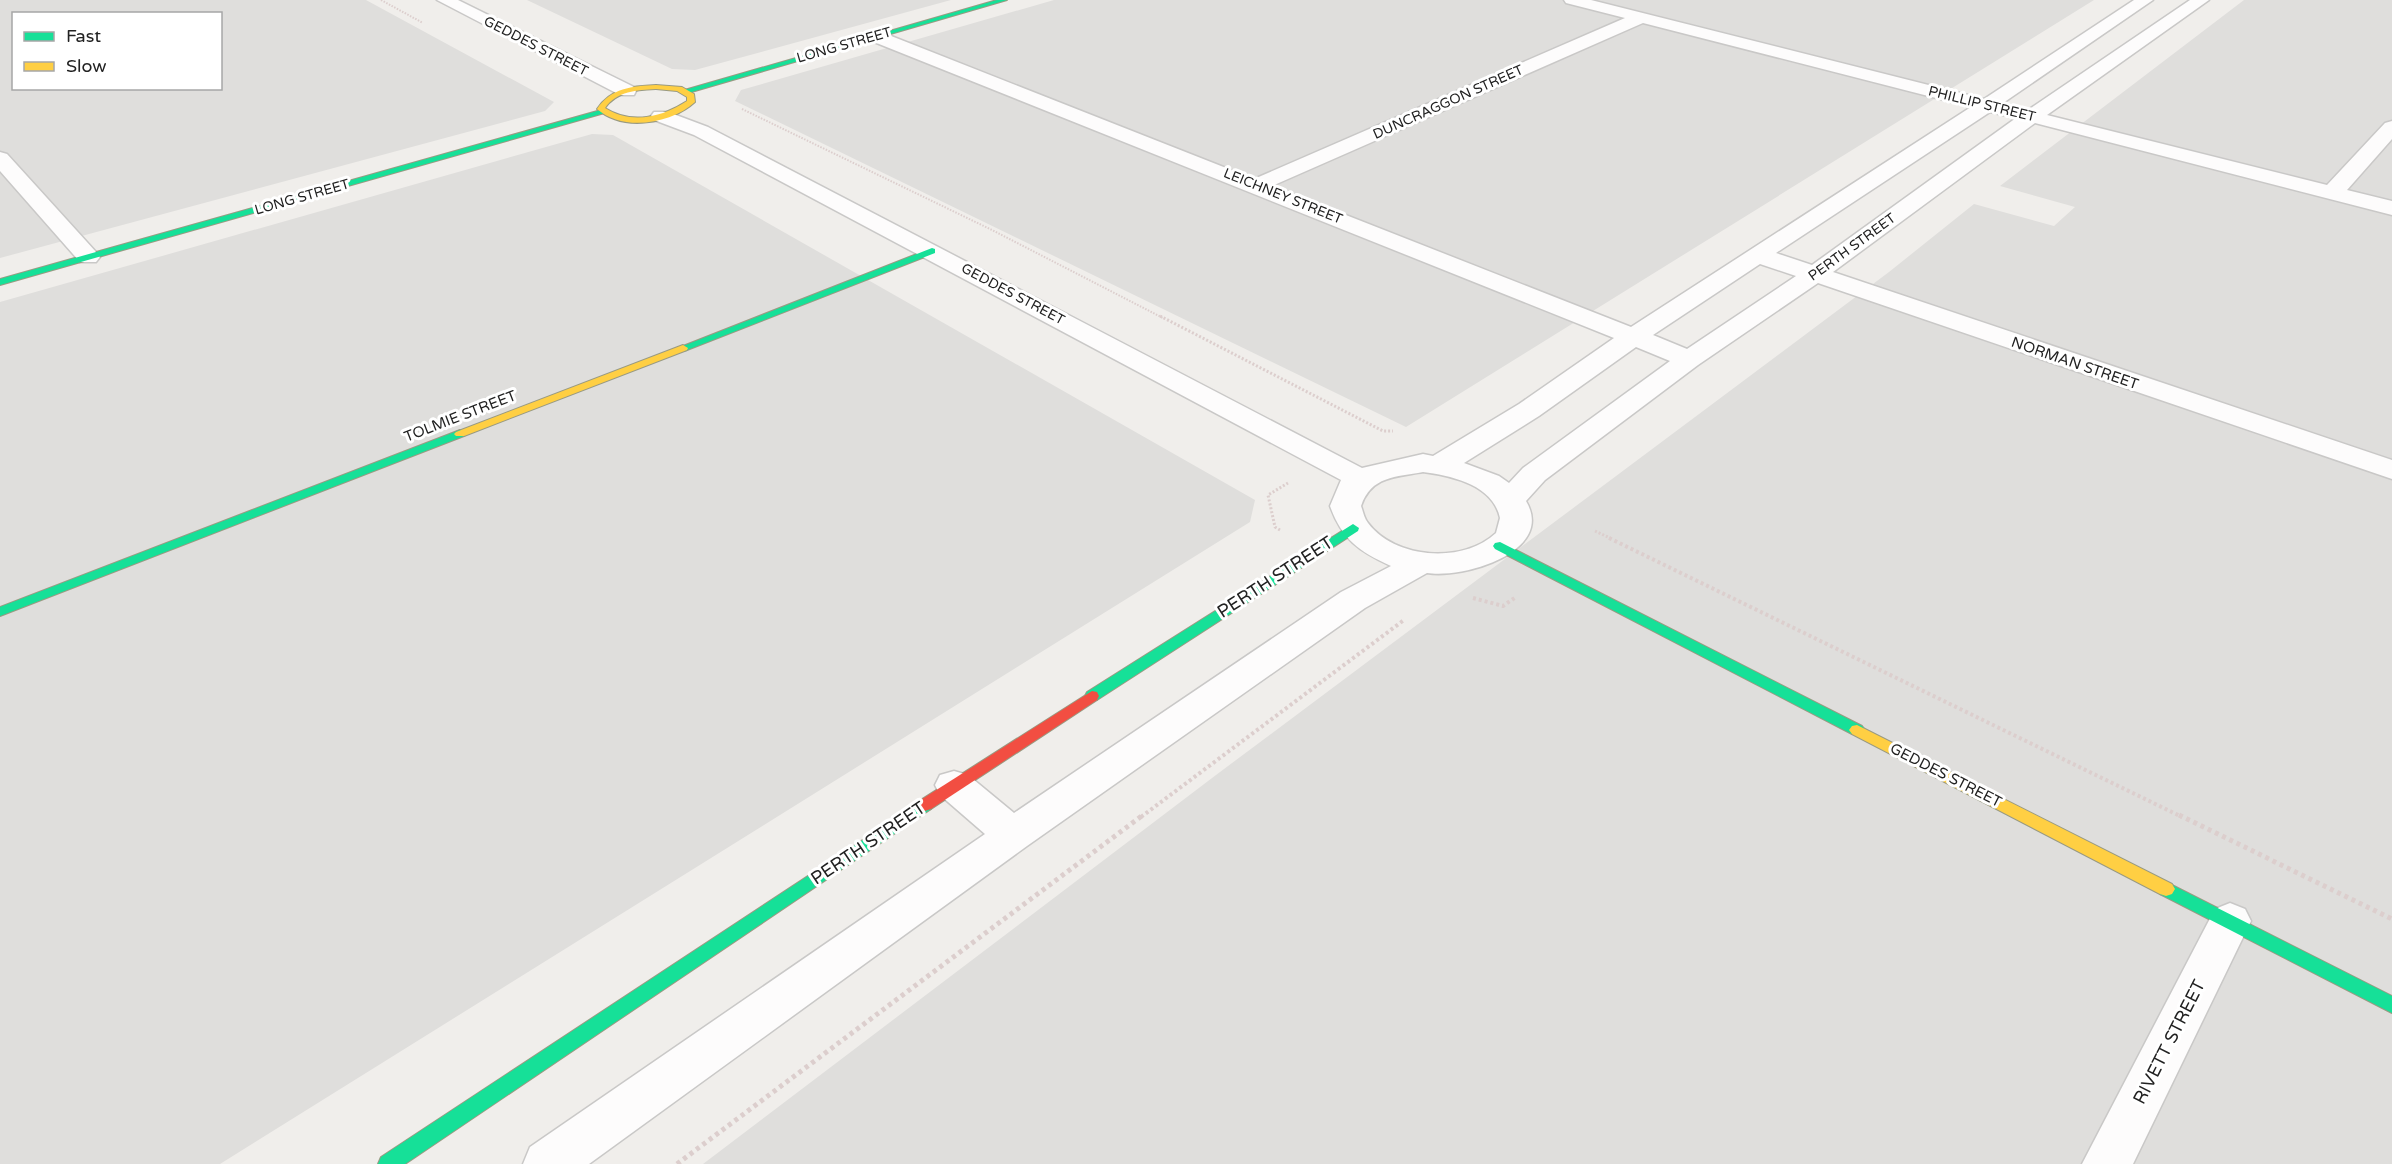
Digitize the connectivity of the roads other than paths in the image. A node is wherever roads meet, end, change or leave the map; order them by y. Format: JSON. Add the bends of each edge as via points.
{"nodes":[{"id":1,"x":445,"y":0,"type":"edge"},
{"id":2,"x":1004,"y":0,"type":"edge"},
{"id":3,"x":1572,"y":0,"type":"edge"},
{"id":4,"x":2145,"y":0,"type":"edge"},
{"id":5,"x":2201,"y":0,"type":"edge"},
{"id":6,"x":1640,"y":18,"type":"junction"},
{"id":7,"x":875,"y":36,"type":"junction"},
{"id":8,"x":627,"y":91,"type":"junction"},
{"id":9,"x":685,"y":91,"type":"junction"},
{"id":10,"x":1989,"y":106,"type":"junction"},
{"id":11,"x":604,"y":112,"type":"junction"},
{"id":12,"x":661,"y":116,"type":"junction"},
{"id":13,"x":2032,"y":116,"type":"junction"},
{"id":14,"x":2392,"y":128,"type":"edge"},
{"id":15,"x":0,"y":158,"type":"edge"},
{"id":16,"x":1257,"y":185,"type":"junction"},
{"id":17,"x":2332,"y":193,"type":"junction"},
{"id":18,"x":2392,"y":208,"type":"edge"},
{"id":19,"x":932,"y":251,"type":"junction"},
{"id":20,"x":1758,"y":255,"type":"junction"},
{"id":21,"x":88,"y":257,"type":"junction"},
{"id":22,"x":1814,"y":275,"type":"junction"},
{"id":23,"x":0,"y":282,"type":"edge"},
{"id":24,"x":1635,"y":336,"type":"junction"},
{"id":25,"x":1689,"y":359,"type":"junction"},
{"id":26,"x":1438,"y":465,"type":"junction"},
{"id":27,"x":2392,"y":470,"type":"edge"},
{"id":28,"x":1361,"y":478,"type":"junction"},
{"id":29,"x":1509,"y":501,"type":"junction"},
{"id":30,"x":1353,"y":528,"type":"junction"},
{"id":31,"x":1500,"y":546,"type":"junction"},
{"id":32,"x":1422,"y":562,"type":"junction"},
{"id":33,"x":0,"y":612,"type":"edge"},
{"id":34,"x":954,"y":785,"type":"junction"},
{"id":35,"x":1013,"y":835,"type":"junction"},
{"id":36,"x":2230,"y":921,"type":"junction"},
{"id":37,"x":2392,"y":1005,"type":"edge"},
{"id":38,"x":388,"y":1164,"type":"edge"},
{"id":39,"x":548,"y":1164,"type":"edge"},
{"id":40,"x":2107,"y":1164,"type":"edge"}],
"edges":[{"from":1,"to":8,"type":"street","name":"GEDDES STREET"},
{"from":2,"to":7,"type":"street","name":"LONG STREET"},
{"from":3,"to":6,"type":"street","name":"PHILLIP STREET"},
{"from":4,"to":10,"type":"street"},
{"from":5,"to":13,"type":"street","name":"PERTH STREET"},
{"from":6,"to":10,"type":"street","name":"PHILLIP STREET"},
{"from":6,"to":16,"type":"street","name":"DUNCRAGGON STREET"},
{"from":7,"to":9,"type":"street","name":"LONG STREET"},
{"from":7,"to":16,"type":"street","name":"LEICHNEY STREET"},
{"from":8,"to":9,"type":"street","via":[[656,87]]},
{"from":8,"to":11,"type":"street","via":[[604,102]]},
{"from":9,"to":12,"type":"street","via":[[692,96],[691,102]]},
{"from":10,"to":13,"type":"street","name":"PHILLIP STREET"},
{"from":10,"to":20,"type":"street"},
{"from":11,"to":12,"type":"street","via":[[626,119]]},
{"from":11,"to":21,"type":"street","name":"LONG STREET"},
{"from":12,"to":19,"type":"street","name":"GEDDES STREET","via":[[701,131]]},
{"from":13,"to":17,"type":"street","name":"PHILLIP STREET"},
{"from":13,"to":22,"type":"street","name":"PERTH STREET"},
{"from":14,"to":17,"type":"street"},
{"from":15,"to":21,"type":"street"},
{"from":16,"to":24,"type":"street","name":"LEICHNEY STREET"},
{"from":17,"to":18,"type":"street","name":"PHILLIP STREET"},
{"from":19,"to":28,"type":"street","name":"GEDDES STREET"},
{"from":19,"to":33,"type":"street","name":"TOLMIE STREET"},
{"from":20,"to":22,"type":"street","name":"NORMAN STREET"},
{"from":20,"to":24,"type":"street"},
{"from":21,"to":23,"type":"street","name":"LONG STREET"},
{"from":22,"to":25,"type":"street","name":"PERTH STREET"},
{"from":22,"to":27,"type":"street","name":"NORMAN STREET"},
{"from":24,"to":25,"type":"street","name":"LEICHNEY STREET"},
{"from":24,"to":26,"type":"street","via":[[1476,445]]},
{"from":25,"to":29,"type":"street","name":"PERTH STREET","via":[[1534,474]]},
{"from":26,"to":28,"type":"street","via":[[1400,465]]},
{"from":26,"to":29,"type":"street","via":[[1485,479]]},
{"from":28,"to":30,"type":"street","via":[[1344,506]]},
{"from":29,"to":31,"type":"street","via":[[1515,525]]},
{"from":30,"to":32,"type":"street","via":[[1373,546]]},
{"from":30,"to":34,"type":"street","name":"PERTH STREET"},
{"from":31,"to":32,"type":"street","via":[[1467,561]]},
{"from":31,"to":36,"type":"street","name":"GEDDES STREET"},
{"from":32,"to":35,"type":"street","via":[[1353,600]]},
{"from":34,"to":35,"type":"street"},
{"from":34,"to":38,"type":"street","name":"PERTH STREET"},
{"from":35,"to":39,"type":"street"},
{"from":36,"to":37,"type":"street","name":"GEDDES STREET"},
{"from":36,"to":40,"type":"street","name":"RIVETT STREET"}]}
